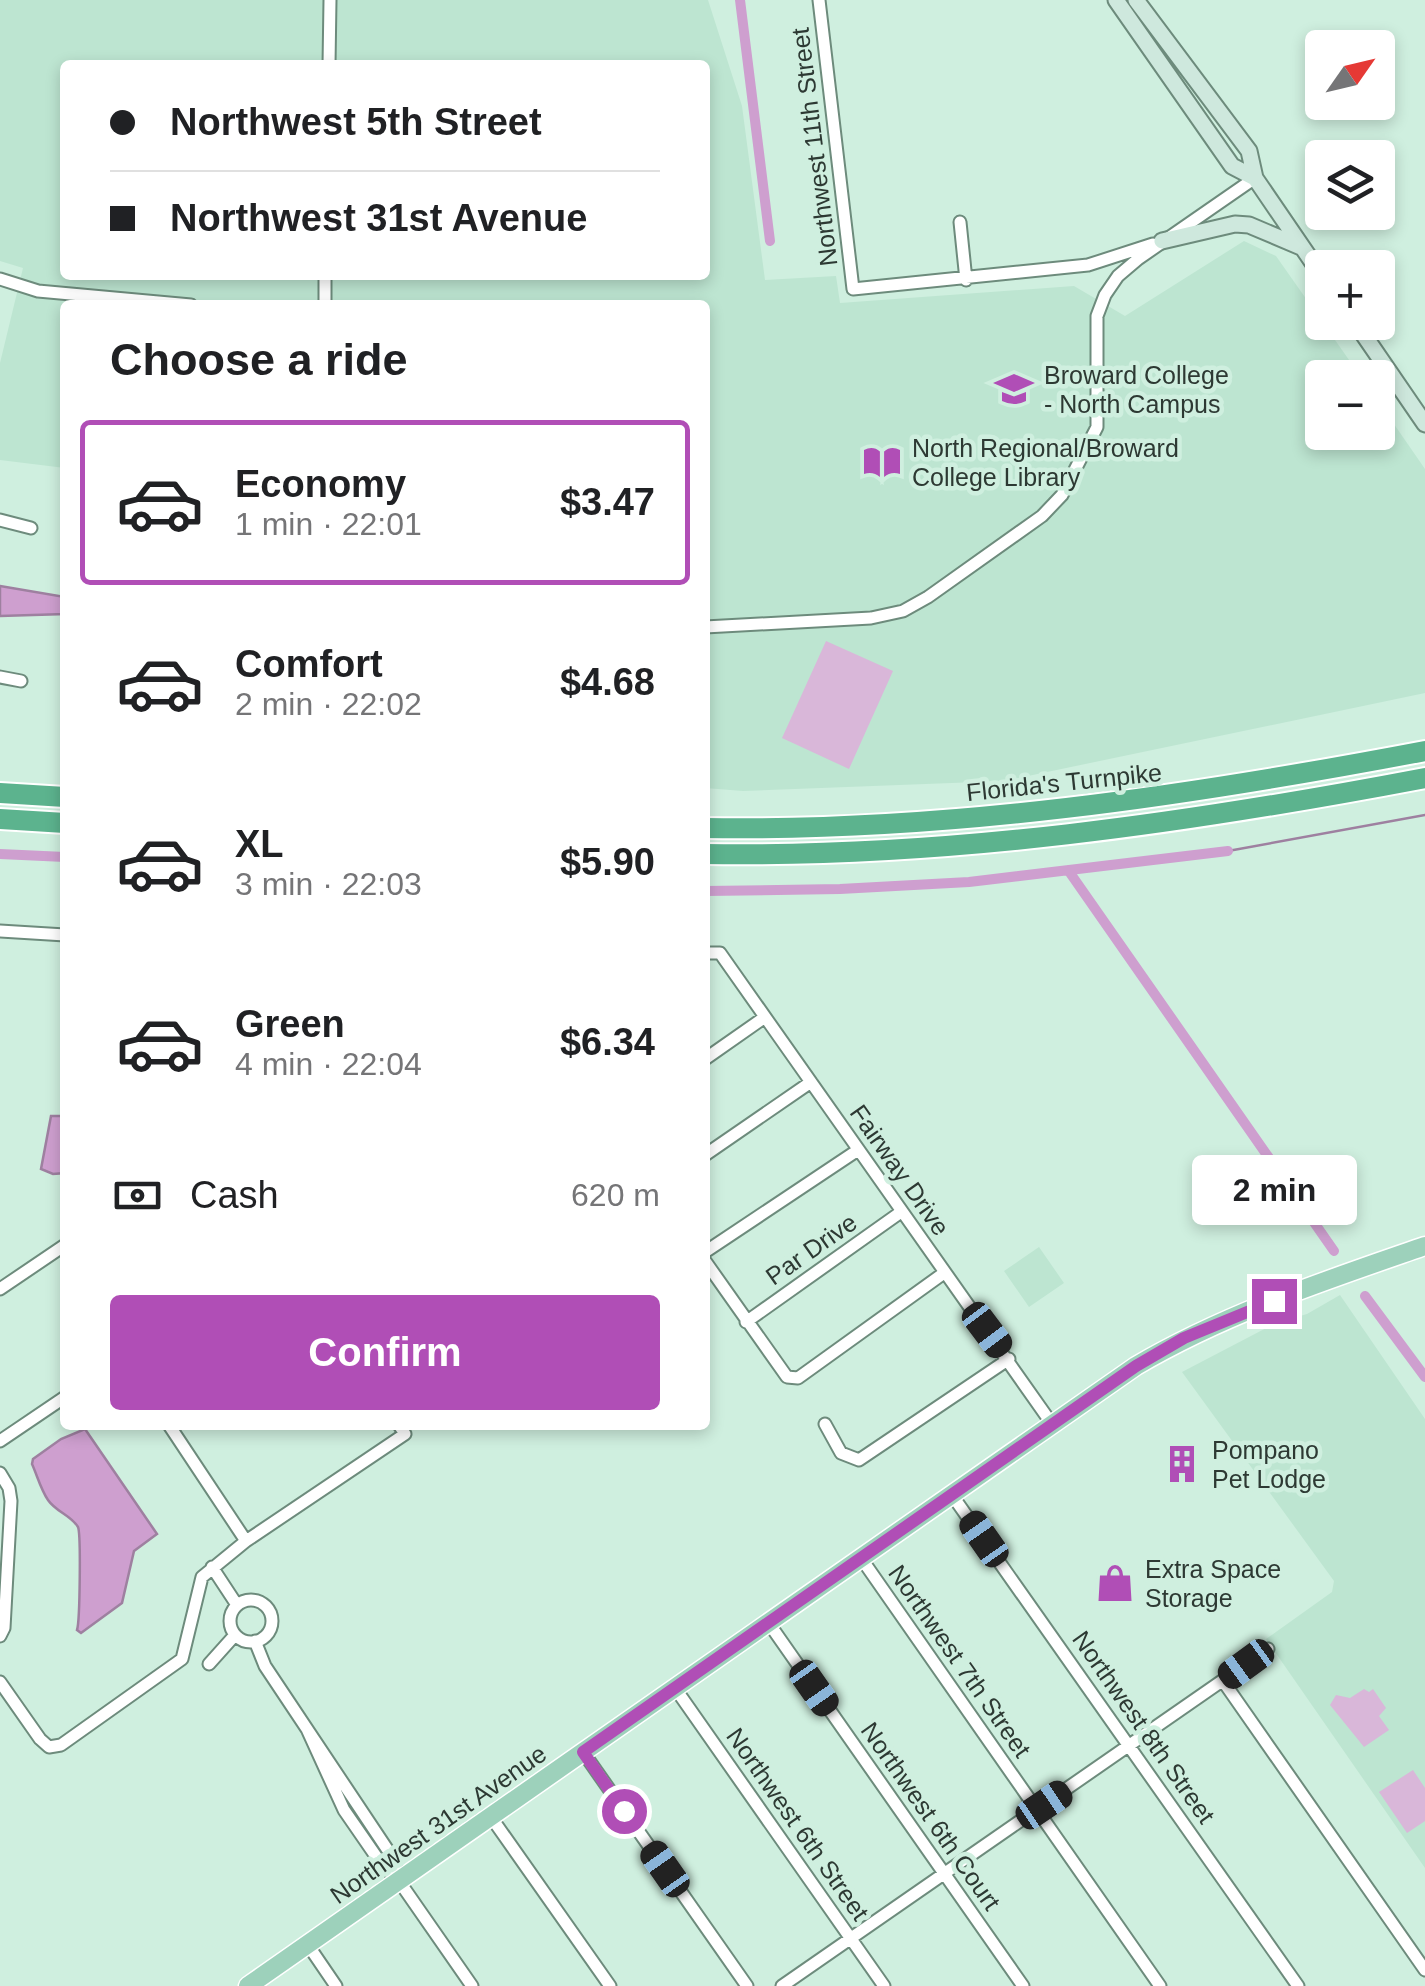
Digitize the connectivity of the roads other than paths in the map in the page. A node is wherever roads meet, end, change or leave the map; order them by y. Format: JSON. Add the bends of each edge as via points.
{"nodes":[{"id":1,"x":330,"y":0,"type":"edge"},
{"id":2,"x":819,"y":0,"type":"edge"},
{"id":3,"x":1116,"y":0,"type":"edge"},
{"id":4,"x":1136,"y":0,"type":"edge"},
{"id":5,"x":329,"y":60,"type":"edge"},
{"id":6,"x":1254,"y":178,"type":"junction"},
{"id":7,"x":960,"y":222,"type":"dead end"},
{"id":8,"x":1162,"y":241,"type":"junction"},
{"id":9,"x":1302,"y":248,"type":"junction"},
{"id":10,"x":1305,"y":252,"type":"edge"},
{"id":11,"x":1088,"y":265,"type":"junction"},
{"id":12,"x":1118,"y":276,"type":"junction"},
{"id":13,"x":0,"y":279,"type":"edge"},
{"id":14,"x":966,"y":280,"type":"junction"},
{"id":15,"x":136,"y":300,"type":"edge"},
{"id":16,"x":1368,"y":340,"type":"edge"},
{"id":17,"x":1425,"y":422,"type":"edge"},
{"id":18,"x":0,"y":520,"type":"edge"},
{"id":19,"x":31,"y":528,"type":"dead end"},
{"id":20,"x":710,"y":628,"type":"edge"},
{"id":21,"x":0,"y":677,"type":"edge"},
{"id":22,"x":20,"y":681,"type":"dead end"},
{"id":23,"x":1425,"y":751,"type":"edge"},
{"id":24,"x":1425,"y":778,"type":"edge"},
{"id":25,"x":0,"y":793,"type":"edge"},
{"id":26,"x":60,"y":797,"type":"edge"},
{"id":27,"x":0,"y":819,"type":"edge"},
{"id":28,"x":60,"y":823,"type":"edge"},
{"id":29,"x":710,"y":828,"type":"edge"},
{"id":30,"x":710,"y":854,"type":"edge"},
{"id":31,"x":0,"y":931,"type":"edge"},
{"id":32,"x":60,"y":935,"type":"edge"},
{"id":33,"x":710,"y":953,"type":"edge"},
{"id":34,"x":766,"y":1018,"type":"junction"},
{"id":35,"x":710,"y":1056,"type":"edge"},
{"id":36,"x":811,"y":1082,"type":"junction"},
{"id":37,"x":858,"y":1150,"type":"junction"},
{"id":38,"x":710,"y":1153,"type":"edge"},
{"id":39,"x":902,"y":1212,"type":"junction"},
{"id":40,"x":1425,"y":1246,"type":"edge"},
{"id":41,"x":60,"y":1248,"type":"edge"},
{"id":42,"x":710,"y":1249,"type":"edge"},
{"id":43,"x":710,"y":1269,"type":"edge"},
{"id":44,"x":944,"y":1273,"type":"junction"},
{"id":45,"x":0,"y":1289,"type":"edge"},
{"id":46,"x":746,"y":1322,"type":"junction"},
{"id":47,"x":1008,"y":1359,"type":"junction"},
{"id":48,"x":60,"y":1400,"type":"edge"},
{"id":49,"x":824,"y":1424,"type":"dead end"},
{"id":50,"x":1052,"y":1424,"type":"junction"},
{"id":51,"x":171,"y":1430,"type":"edge"},
{"id":52,"x":401,"y":1430,"type":"edge"},
{"id":53,"x":0,"y":1441,"type":"edge"},
{"id":54,"x":0,"y":1474,"type":"edge"},
{"id":55,"x":952,"y":1495,"type":"junction"},
{"id":56,"x":246,"y":1541,"type":"junction"},
{"id":57,"x":861,"y":1558,"type":"junction"},
{"id":58,"x":212,"y":1567,"type":"junction"},
{"id":59,"x":237,"y":1605,"type":"junction"},
{"id":60,"x":768,"y":1622,"type":"junction"},
{"id":61,"x":235,"y":1635,"type":"junction"},
{"id":62,"x":0,"y":1636,"type":"edge"},
{"id":63,"x":255,"y":1641,"type":"junction"},
{"id":64,"x":1268,"y":1648,"type":"dead end"},
{"id":65,"x":209,"y":1664,"type":"dead end"},
{"id":66,"x":1224,"y":1681,"type":"junction"},
{"id":67,"x":0,"y":1682,"type":"edge"},
{"id":68,"x":674,"y":1688,"type":"junction"},
{"id":69,"x":1130,"y":1746,"type":"junction"},
{"id":70,"x":583,"y":1752,"type":"junction"},
{"id":71,"x":1037,"y":1810,"type":"junction"},
{"id":72,"x":491,"y":1817,"type":"junction"},
{"id":73,"x":944,"y":1874,"type":"junction"},
{"id":74,"x":400,"y":1881,"type":"junction"},
{"id":75,"x":851,"y":1938,"type":"junction"},
{"id":76,"x":308,"y":1946,"type":"junction"},
{"id":77,"x":1425,"y":1970,"type":"edge"},
{"id":78,"x":248,"y":1986,"type":"edge"},
{"id":79,"x":336,"y":1986,"type":"edge"},
{"id":80,"x":472,"y":1986,"type":"edge"},
{"id":81,"x":610,"y":1986,"type":"edge"},
{"id":82,"x":747,"y":1986,"type":"edge"},
{"id":83,"x":782,"y":1986,"type":"edge"},
{"id":84,"x":884,"y":1986,"type":"edge"},
{"id":85,"x":1022,"y":1986,"type":"edge"},
{"id":86,"x":1160,"y":1986,"type":"edge"},
{"id":87,"x":1298,"y":1986,"type":"edge"}],
"edges":[{"from":1,"to":5,"type":"street"},
{"from":2,"to":14,"type":"street","name":"Northwest 11th Street","via":[[853,290]]},
{"from":3,"to":6,"type":"main road","via":[[1232,166]]},
{"from":4,"to":6,"type":"main road","via":[[1249,151]]},
{"from":6,"to":8,"type":"street"},
{"from":6,"to":9,"type":"main road"},
{"from":7,"to":14,"type":"street"},
{"from":8,"to":9,"type":"main road","via":[[1250,224]]},
{"from":8,"to":11,"type":"street"},
{"from":8,"to":12,"type":"street"},
{"from":9,"to":10,"type":"main road"},
{"from":11,"to":12,"type":"street"},
{"from":11,"to":14,"type":"street"},
{"from":12,"to":20,"type":"street","via":[[1097,316],[1096,427],[1062,495],[1042,516],[903,610],[871,618]]},
{"from":13,"to":15,"type":"street","via":[[38,291]]},
{"from":16,"to":17,"type":"main road"},
{"from":18,"to":19,"type":"street"},
{"from":21,"to":22,"type":"street"},
{"from":23,"to":29,"type":"highway","name":"Florida's Turnpike","via":[[1079,808],[916,822]]},
{"from":24,"to":30,"type":"highway","name":"Florida's Turnpike","via":[[1258,810],[1081,833],[922,848]]},
{"from":25,"to":26,"type":"highway"},
{"from":27,"to":28,"type":"highway"},
{"from":31,"to":32,"type":"street"},
{"from":33,"to":34,"type":"street","name":"Fairway Drive","via":[[720,953]]},
{"from":34,"to":35,"type":"street"},
{"from":34,"to":36,"type":"street","name":"Fairway Drive"},
{"from":36,"to":37,"type":"street","name":"Fairway Drive"},
{"from":36,"to":38,"type":"street"},
{"from":37,"to":39,"type":"street","name":"Fairway Drive"},
{"from":37,"to":42,"type":"street"},
{"from":39,"to":44,"type":"street","name":"Fairway Drive"},
{"from":39,"to":46,"type":"street","name":"Par Drive"},
{"from":40,"to":50,"type":"main road","name":"Northwest 31st Avenue","via":[[1184,1338]]},
{"from":41,"to":45,"type":"street"},
{"from":43,"to":46,"type":"street"},
{"from":44,"to":46,"type":"street","via":[[798,1378],[787,1377]]},
{"from":44,"to":47,"type":"street","name":"Fairway Drive"},
{"from":47,"to":49,"type":"street","via":[[860,1460],[841,1453]]},
{"from":47,"to":50,"type":"street","name":"Fairway Drive"},
{"from":48,"to":53,"type":"street"},
{"from":50,"to":55,"type":"main road","name":"Northwest 31st Avenue"},
{"from":51,"to":56,"type":"street"},
{"from":52,"to":56,"type":"street"},
{"from":54,"to":62,"type":"street","via":[[11,1500]]},
{"from":55,"to":57,"type":"main road","name":"Northwest 31st Avenue"},
{"from":55,"to":69,"type":"street","name":"Northwest 8th Street"},
{"from":56,"to":58,"type":"street"},
{"from":57,"to":60,"type":"main road","name":"Northwest 31st Avenue"},
{"from":57,"to":71,"type":"street","name":"Northwest 7th Street"},
{"from":58,"to":59,"type":"street"},
{"from":58,"to":67,"type":"street","via":[[196,1589],[178,1664],[60,1745],[49,1748],[40,1740]]},
{"from":59,"to":61,"type":"street","via":[[230,1616]]},
{"from":59,"to":63,"type":"street","via":[[255,1600],[270,1614],[270,1628]]},
{"from":60,"to":68,"type":"main road","name":"Northwest 31st Avenue"},
{"from":60,"to":73,"type":"street","name":"Northwest 6th Court"},
{"from":61,"to":63,"type":"street"},
{"from":61,"to":65,"type":"street"},
{"from":63,"to":74,"type":"street","via":[[261,1660],[394,1858]]},
{"from":64,"to":66,"type":"street"},
{"from":66,"to":69,"type":"street"},
{"from":66,"to":77,"type":"street"},
{"from":68,"to":70,"type":"main road","name":"Northwest 31st Avenue"},
{"from":68,"to":75,"type":"street","name":"Northwest 6th Street"},
{"from":69,"to":71,"type":"street"},
{"from":69,"to":87,"type":"street","name":"Northwest 8th Street"},
{"from":70,"to":72,"type":"main road","name":"Northwest 31st Avenue"},
{"from":70,"to":82,"type":"street"},
{"from":71,"to":73,"type":"street"},
{"from":71,"to":86,"type":"street","name":"Northwest 7th Street"},
{"from":72,"to":74,"type":"main road","name":"Northwest 31st Avenue"},
{"from":72,"to":81,"type":"street"},
{"from":73,"to":75,"type":"street"},
{"from":73,"to":85,"type":"street","name":"Northwest 6th Court"},
{"from":74,"to":76,"type":"main road","name":"Northwest 31st Avenue"},
{"from":74,"to":80,"type":"street"},
{"from":75,"to":83,"type":"street"},
{"from":75,"to":84,"type":"street","name":"Northwest 6th Street"},
{"from":76,"to":78,"type":"main road","name":"Northwest 31st Avenue"},
{"from":76,"to":79,"type":"street"}]}
